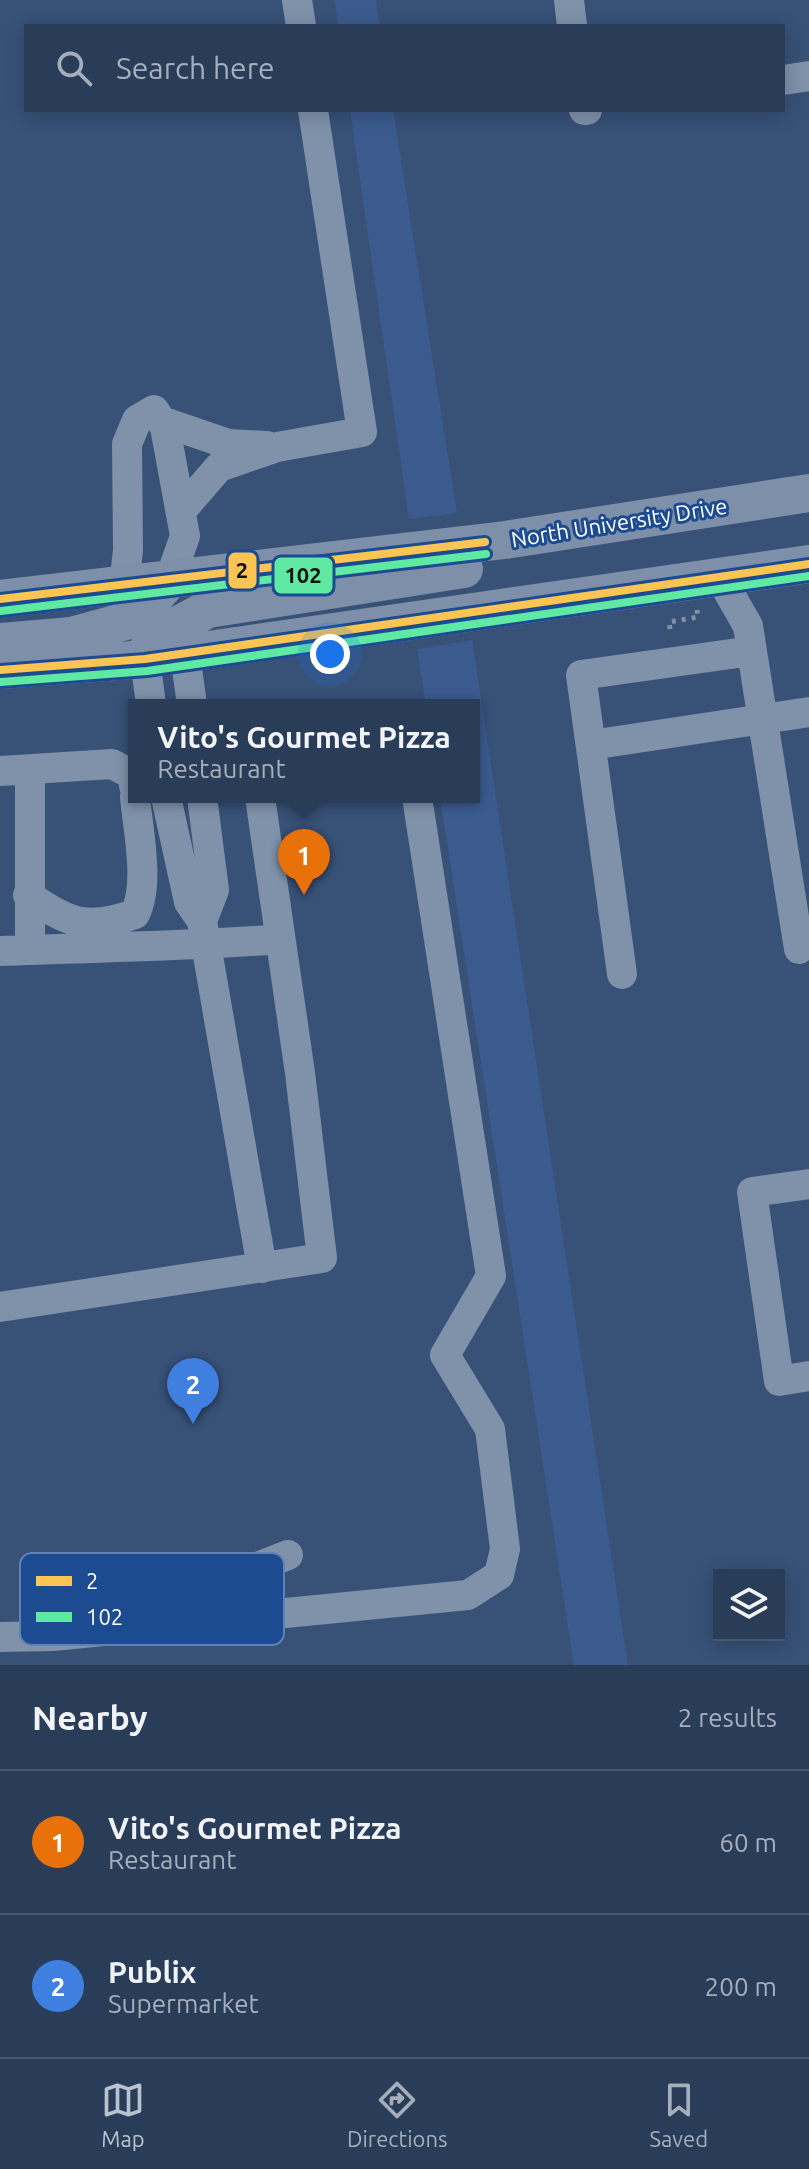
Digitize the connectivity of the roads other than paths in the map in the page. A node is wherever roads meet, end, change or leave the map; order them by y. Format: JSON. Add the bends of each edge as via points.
{"nodes":[{"id":1,"x":297,"y":0,"type":"edge"},
{"id":2,"x":569,"y":0,"type":"edge"},
{"id":3,"x":301,"y":24,"type":"edge"},
{"id":4,"x":572,"y":24,"type":"edge"},
{"id":5,"x":809,"y":76,"type":"edge"},
{"id":6,"x":785,"y":80,"type":"edge"},
{"id":7,"x":313,"y":112,"type":"edge"},
{"id":8,"x":161,"y":421,"type":"junction"},
{"id":9,"x":277,"y":447,"type":"junction"},
{"id":10,"x":809,"y":493,"type":"edge"},
{"id":11,"x":181,"y":511,"type":"junction"},
{"id":12,"x":505,"y":540,"type":"junction"},
{"id":13,"x":809,"y":564,"type":"edge"},
{"id":14,"x":170,"y":579,"type":"junction"},
{"id":15,"x":124,"y":586,"type":"junction"},
{"id":16,"x":708,"y":589,"type":"junction"},
{"id":17,"x":0,"y":599,"type":"edge"},
{"id":18,"x":0,"y":642,"type":"edge"},
{"id":19,"x":752,"y":651,"type":"junction"},
{"id":20,"x":185,"y":654,"type":"junction"},
{"id":21,"x":145,"y":659,"type":"junction"},
{"id":22,"x":0,"y":670,"type":"edge"},
{"id":23,"x":150,"y":699,"type":"edge"},
{"id":24,"x":191,"y":699,"type":"edge"},
{"id":25,"x":809,"y":712,"type":"edge"},
{"id":26,"x":764,"y":720,"type":"junction"},
{"id":27,"x":591,"y":745,"type":"junction"},
{"id":28,"x":30,"y":770,"type":"junction"},
{"id":29,"x":0,"y":771,"type":"edge"},
{"id":30,"x":128,"y":772,"type":"edge"},
{"id":31,"x":135,"y":803,"type":"edge"},
{"id":32,"x":167,"y":803,"type":"edge"},
{"id":33,"x":203,"y":803,"type":"edge"},
{"id":34,"x":261,"y":803,"type":"edge"},
{"id":35,"x":418,"y":803,"type":"edge"},
{"id":36,"x":28,"y":895,"type":"junction"},
{"id":37,"x":204,"y":933,"type":"junction"},
{"id":38,"x":280,"y":939,"type":"junction"},
{"id":39,"x":30,"y":949,"type":"junction"},
{"id":40,"x":799,"y":949,"type":"dead end"},
{"id":41,"x":0,"y":951,"type":"edge"},
{"id":42,"x":622,"y":974,"type":"dead end"},
{"id":43,"x":809,"y":1184,"type":"edge"},
{"id":44,"x":262,"y":1268,"type":"junction"},
{"id":45,"x":0,"y":1307,"type":"edge"},
{"id":46,"x":809,"y":1376,"type":"edge"},
{"id":47,"x":288,"y":1555,"type":"dead end"},
{"id":48,"x":284,"y":1557,"type":"edge"},
{"id":49,"x":284,"y":1612,"type":"edge"},
{"id":50,"x":0,"y":1637,"type":"edge"},
{"id":51,"x":20,"y":1637,"type":"edge"}],
"edges":[{"from":1,"to":3,"type":"lane"},
{"from":2,"to":4,"type":"lane"},
{"from":5,"to":6,"type":"lane"},
{"from":7,"to":9,"type":"lane","via":[[362,432]]},
{"from":8,"to":9,"type":"lane","via":[[228,444]]},
{"from":8,"to":11,"type":"lane"},
{"from":8,"to":15,"type":"lane","via":[[154,410],[137,420],[127,444]]},
{"from":9,"to":11,"type":"lane","via":[[219,467]]},
{"from":10,"to":12,"type":"main road","name":"North University Drive"},
{"from":11,"to":14,"type":"lane","via":[[185,536]]},
{"from":12,"to":14,"type":"main road","name":"North University Drive"},
{"from":12,"to":21,"type":"main road","via":[[470,568],[208,609],[152,639]]},
{"from":13,"to":16,"type":"main road"},
{"from":14,"to":15,"type":"main road","name":"North University Drive"},
{"from":14,"to":18,"type":"main road","via":[[137,618],[71,636]]},
{"from":15,"to":17,"type":"main road","name":"North University Drive"},
{"from":16,"to":19,"type":"lane","via":[[748,626]]},
{"from":16,"to":20,"type":"main road"},
{"from":19,"to":26,"type":"lane"},
{"from":19,"to":27,"type":"lane","via":[[581,675]]},
{"from":20,"to":21,"type":"main road"},
{"from":20,"to":24,"type":"lane"},
{"from":21,"to":22,"type":"main road"},
{"from":21,"to":23,"type":"lane"},
{"from":25,"to":26,"type":"lane"},
{"from":26,"to":27,"type":"lane"},
{"from":26,"to":40,"type":"lane"},
{"from":27,"to":42,"type":"lane"},
{"from":28,"to":29,"type":"lane"},
{"from":28,"to":30,"type":"lane","via":[[112,764]]},
{"from":28,"to":36,"type":"lane"},
{"from":31,"to":36,"type":"lane","via":[[142,882],[135,914],[113,922],[72,922]]},
{"from":32,"to":37,"type":"lane","via":[[189,902]]},
{"from":33,"to":37,"type":"lane","via":[[214,890]]},
{"from":34,"to":38,"type":"lane"},
{"from":35,"to":49,"type":"lane","via":[[491,1276],[445,1355],[490,1429],[505,1549],[499,1575],[468,1595]]},
{"from":36,"to":39,"type":"lane"},
{"from":37,"to":38,"type":"lane"},
{"from":37,"to":39,"type":"lane","via":[[131,945]]},
{"from":37,"to":44,"type":"lane"},
{"from":38,"to":44,"type":"lane","via":[[322,1258]]},
{"from":39,"to":41,"type":"lane"},
{"from":43,"to":46,"type":"lane","via":[[752,1192],[779,1381]]},
{"from":44,"to":45,"type":"lane"},
{"from":47,"to":48,"type":"lane"},
{"from":50,"to":51,"type":"lane"}]}
